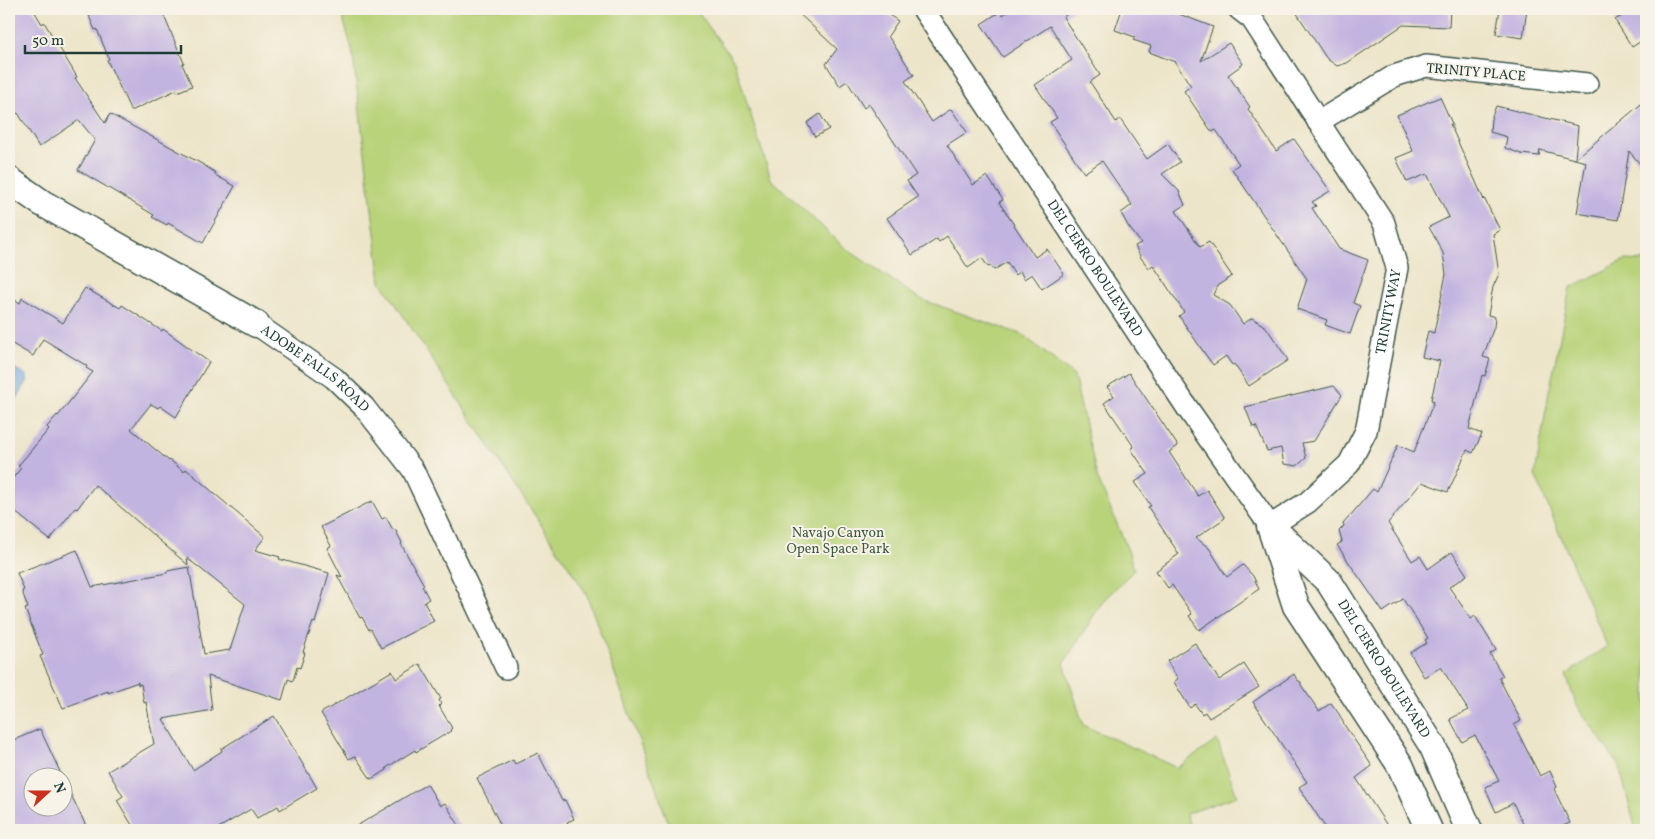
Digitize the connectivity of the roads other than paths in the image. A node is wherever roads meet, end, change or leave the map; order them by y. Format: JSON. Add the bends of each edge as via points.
{"nodes":[{"id":1,"x":1239,"y":9,"type":"edge"},
{"id":2,"x":927,"y":10,"type":"edge"},
{"id":3,"x":1587,"y":84,"type":"dead end"},
{"id":4,"x":1318,"y":122,"type":"junction"},
{"id":5,"x":9,"y":180,"type":"edge"},
{"id":6,"x":256,"y":324,"type":"joint"},
{"id":7,"x":1270,"y":526,"type":"junction"},
{"id":8,"x":506,"y":668,"type":"dead end"},
{"id":9,"x":1429,"y":830,"type":"edge"},
{"id":10,"x":1469,"y":830,"type":"edge"}],
"edges":[{"from":1,"to":4,"type":"street","name":"TRINITY WAY","via":[[1252,19]]},
{"from":2,"to":7,"type":"street","name":"DEL CERRO BOULEVARD","via":[[1188,409]]},
{"from":3,"to":4,"type":"street","name":"TRINITY PLACE","via":[[1426,66],[1394,76]]},
{"from":4,"to":7,"type":"street","name":"TRINITY WAY","via":[[1384,223],[1397,268],[1366,431],[1349,464],[1308,502]]},
{"from":5,"to":6,"type":"street","name":"ADOBE FALLS ROAD","via":[[42,204]]},
{"from":6,"to":8,"type":"street","name":"ADOBE FALLS ROAD","via":[[334,378],[364,407],[413,470]]},
{"from":7,"to":9,"type":"street","name":"DEL CERRO BOULEVARD","via":[[1296,606],[1400,765]]},
{"from":7,"to":10,"type":"street","name":"DEL CERRO BOULEVARD","via":[[1329,582],[1432,747]]}]}
